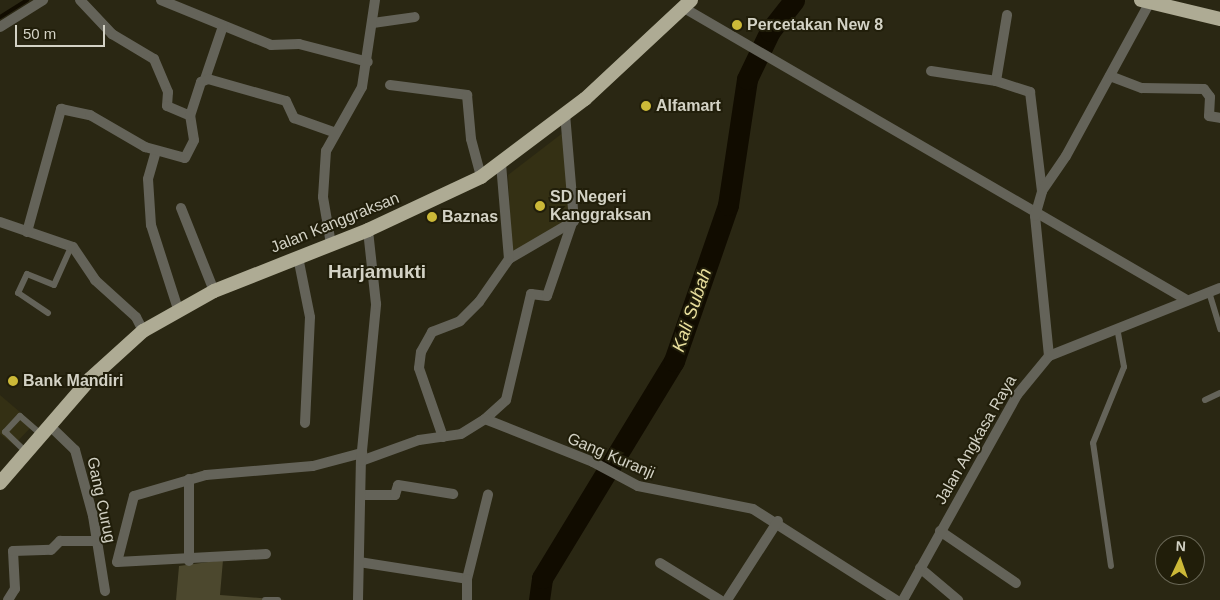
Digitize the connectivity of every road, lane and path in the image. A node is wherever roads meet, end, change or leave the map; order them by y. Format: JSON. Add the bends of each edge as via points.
{"nodes":[{"id":1,"x":43,"y":0,"type":"edge"},
{"id":2,"x":80,"y":0,"type":"edge"},
{"id":3,"x":161,"y":0,"type":"edge"},
{"id":4,"x":375,"y":0,"type":"edge"},
{"id":5,"x":1145,"y":1,"type":"edge"},
{"id":6,"x":687,"y":4,"type":"edge"},
{"id":7,"x":1007,"y":14,"type":"dead end"},
{"id":8,"x":415,"y":17,"type":"dead end"},
{"id":9,"x":1220,"y":20,"type":"edge"},
{"id":10,"x":373,"y":23,"type":"junction"},
{"id":11,"x":223,"y":26,"type":"junction"},
{"id":12,"x":0,"y":27,"type":"edge"},
{"id":13,"x":368,"y":62,"type":"junction"},
{"id":14,"x":931,"y":71,"type":"dead end"},
{"id":15,"x":1110,"y":76,"type":"junction"},
{"id":16,"x":206,"y":79,"type":"junction"},
{"id":17,"x":996,"y":81,"type":"junction"},
{"id":18,"x":390,"y":85,"type":"dead end"},
{"id":19,"x":564,"y":114,"type":"junction"},
{"id":20,"x":190,"y":116,"type":"junction"},
{"id":21,"x":1220,"y":118,"type":"edge"},
{"id":22,"x":334,"y":132,"type":"junction"},
{"id":23,"x":156,"y":152,"type":"junction"},
{"id":24,"x":501,"y":163,"type":"junction"},
{"id":25,"x":481,"y":177,"type":"junction"},
{"id":26,"x":1042,"y":191,"type":"junction"},
{"id":27,"x":181,"y":208,"type":"dead end"},
{"id":28,"x":1035,"y":216,"type":"junction"},
{"id":29,"x":0,"y":222,"type":"edge"},
{"id":30,"x":572,"y":223,"type":"junction"},
{"id":31,"x":368,"y":230,"type":"junction"},
{"id":32,"x":27,"y":232,"type":"junction"},
{"id":33,"x":331,"y":244,"type":"junction"},
{"id":34,"x":71,"y":247,"type":"junction"},
{"id":35,"x":298,"y":257,"type":"junction"},
{"id":36,"x":508,"y":259,"type":"junction"},
{"id":37,"x":1220,"y":288,"type":"edge"},
{"id":38,"x":214,"y":291,"type":"junction"},
{"id":39,"x":1209,"y":292,"type":"junction"},
{"id":40,"x":1187,"y":300,"type":"junction"},
{"id":41,"x":178,"y":309,"type":"junction"},
{"id":42,"x":48,"y":313,"type":"dead end"},
{"id":43,"x":1116,"y":326,"type":"junction"},
{"id":44,"x":1220,"y":329,"type":"edge"},
{"id":45,"x":143,"y":331,"type":"junction"},
{"id":46,"x":1049,"y":356,"type":"junction"},
{"id":47,"x":1220,"y":393,"type":"edge"},
{"id":48,"x":1204,"y":400,"type":"dead end"},
{"id":49,"x":485,"y":419,"type":"junction"},
{"id":50,"x":305,"y":423,"type":"dead end"},
{"id":51,"x":45,"y":430,"type":"junction"},
{"id":52,"x":443,"y":437,"type":"junction"},
{"id":53,"x":26,"y":452,"type":"junction"},
{"id":54,"x":361,"y":457,"type":"junction"},
{"id":55,"x":189,"y":479,"type":"junction"},
{"id":56,"x":0,"y":483,"type":"edge"},
{"id":57,"x":453,"y":494,"type":"dead end"},
{"id":58,"x":488,"y":495,"type":"dead end"},
{"id":59,"x":361,"y":496,"type":"junction"},
{"id":60,"x":778,"y":521,"type":"junction"},
{"id":61,"x":940,"y":531,"type":"junction"},
{"id":62,"x":97,"y":541,"type":"junction"},
{"id":63,"x":266,"y":554,"type":"dead end"},
{"id":64,"x":189,"y":561,"type":"junction"},
{"id":65,"x":359,"y":562,"type":"junction"},
{"id":66,"x":660,"y":563,"type":"dead end"},
{"id":67,"x":1111,"y":566,"type":"dead end"},
{"id":68,"x":927,"y":571,"type":"junction"},
{"id":69,"x":467,"y":579,"type":"junction"},
{"id":70,"x":1016,"y":583,"type":"dead end"},
{"id":71,"x":105,"y":596,"type":"edge"},
{"id":72,"x":948,"y":596,"type":"edge"},
{"id":73,"x":8,"y":600,"type":"edge"},
{"id":74,"x":265,"y":600,"type":"edge"},
{"id":75,"x":278,"y":600,"type":"edge"},
{"id":76,"x":358,"y":600,"type":"edge"},
{"id":77,"x":467,"y":600,"type":"edge"},
{"id":78,"x":720,"y":600,"type":"edge"},
{"id":79,"x":727,"y":600,"type":"edge"},
{"id":80,"x":896,"y":600,"type":"edge"},
{"id":81,"x":903,"y":600,"type":"edge"},
{"id":82,"x":958,"y":600,"type":"edge"}],
"edges":[{"from":1,"to":12,"type":"street"},
{"from":2,"to":20,"type":"street","via":[[112,34],[154,59],[168,92],[167,106]]},
{"from":3,"to":11,"type":"street"},
{"from":4,"to":10,"type":"street"},
{"from":5,"to":9,"type":"highway"},
{"from":5,"to":15,"type":"street"},
{"from":6,"to":19,"type":"highway","name":"Jalan Kanggraksan"},
{"from":6,"to":28,"type":"street","via":[[743,45]]},
{"from":7,"to":17,"type":"street"},
{"from":8,"to":10,"type":"street"},
{"from":10,"to":13,"type":"street"},
{"from":11,"to":13,"type":"street","via":[[271,45],[299,44]]},
{"from":11,"to":16,"type":"street"},
{"from":13,"to":22,"type":"street","via":[[362,87]]},
{"from":14,"to":17,"type":"street"},
{"from":15,"to":21,"type":"street","via":[[1142,88],[1204,89],[1210,98],[1210,116]]},
{"from":15,"to":26,"type":"street"},
{"from":16,"to":20,"type":"street"},
{"from":16,"to":22,"type":"street","via":[[286,101],[294,118]]},
{"from":17,"to":26,"type":"street","via":[[1030,92],[1034,98]]},
{"from":18,"to":25,"type":"street","via":[[467,95],[468,124]]},
{"from":19,"to":24,"type":"highway","name":"Jalan Kanggraksan"},
{"from":19,"to":30,"type":"street"},
{"from":20,"to":23,"type":"street","via":[[194,138],[186,157]]},
{"from":22,"to":33,"type":"street","via":[[322,173]]},
{"from":23,"to":32,"type":"street","via":[[90,115],[60,109]]},
{"from":23,"to":41,"type":"street","via":[[148,179],[151,225]]},
{"from":24,"to":25,"type":"highway","name":"Jalan Kanggraksan"},
{"from":24,"to":36,"type":"street"},
{"from":25,"to":31,"type":"highway","name":"Jalan Kanggraksan"},
{"from":26,"to":28,"type":"street"},
{"from":27,"to":38,"type":"street"},
{"from":28,"to":40,"type":"street"},
{"from":28,"to":46,"type":"street"},
{"from":29,"to":32,"type":"street"},
{"from":30,"to":36,"type":"street"},
{"from":30,"to":49,"type":"street","via":[[547,296],[531,294],[506,400]]},
{"from":31,"to":33,"type":"highway","name":"Jalan Kanggraksan"},
{"from":31,"to":54,"type":"street","via":[[376,304]]},
{"from":32,"to":34,"type":"street"},
{"from":33,"to":35,"type":"highway","name":"Jalan Kanggraksan"},
{"from":34,"to":42,"type":"lane","via":[[54,285],[27,274],[18,293]]},
{"from":34,"to":45,"type":"street","via":[[81,254],[95,280],[136,317]]},
{"from":35,"to":38,"type":"highway","name":"Jalan Kanggraksan"},
{"from":35,"to":50,"type":"street","via":[[310,317]]},
{"from":36,"to":52,"type":"street","via":[[479,302],[460,320],[432,332],[421,352],[419,368]]},
{"from":37,"to":39,"type":"street","name":"Jalan Angkasa Raya"},
{"from":38,"to":41,"type":"highway","name":"Jalan Kanggraksan"},
{"from":39,"to":40,"type":"street","name":"Jalan Angkasa Raya"},
{"from":39,"to":44,"type":"lane"},
{"from":40,"to":43,"type":"street","name":"Jalan Angkasa Raya"},
{"from":41,"to":45,"type":"highway","name":"Jalan Kanggraksan"},
{"from":43,"to":46,"type":"street","name":"Jalan Angkasa Raya"},
{"from":43,"to":67,"type":"lane","via":[[1124,367],[1093,443]]},
{"from":45,"to":51,"type":"highway","name":"Jalan Kanggraksan","via":[[114,356]]},
{"from":46,"to":61,"type":"street","name":"Jalan Angkasa Raya","via":[[1017,395]]},
{"from":47,"to":48,"type":"lane"},
{"from":49,"to":52,"type":"street","via":[[461,434]]},
{"from":49,"to":60,"type":"street","name":"Gang Kuranji","via":[[593,462],[638,486],[753,509]]},
{"from":51,"to":53,"type":"highway","name":"Jalan Kanggraksan"},
{"from":51,"to":53,"type":"lane","via":[[20,416],[6,432]]},
{"from":51,"to":62,"type":"street","name":"Gang Curug","via":[[75,450]]},
{"from":52,"to":54,"type":"street","via":[[419,440]]},
{"from":53,"to":56,"type":"highway","name":"Jalan Kanggraksan"},
{"from":54,"to":55,"type":"street","via":[[314,466]]},
{"from":54,"to":59,"type":"street"},
{"from":55,"to":64,"type":"street"},
{"from":55,"to":64,"type":"street","via":[[133,497],[117,562]]},
{"from":57,"to":59,"type":"street","via":[[398,485],[395,496]]},
{"from":58,"to":69,"type":"street"},
{"from":59,"to":65,"type":"street"},
{"from":60,"to":79,"type":"street"},
{"from":60,"to":80,"type":"street","name":"Gang Kuranji"},
{"from":61,"to":68,"type":"street","name":"Jalan Angkasa Raya"},
{"from":61,"to":70,"type":"street"},
{"from":62,"to":71,"type":"street","name":"Gang Curug"},
{"from":62,"to":73,"type":"street","via":[[60,541],[51,550],[13,551],[14,589]]},
{"from":63,"to":64,"type":"street"},
{"from":65,"to":69,"type":"street"},
{"from":65,"to":76,"type":"street"},
{"from":66,"to":78,"type":"street"},
{"from":68,"to":72,"type":"street"},
{"from":68,"to":81,"type":"street","name":"Jalan Angkasa Raya"},
{"from":69,"to":77,"type":"street"},
{"from":72,"to":82,"type":"street"},
{"from":74,"to":75,"type":"lane"}]}
